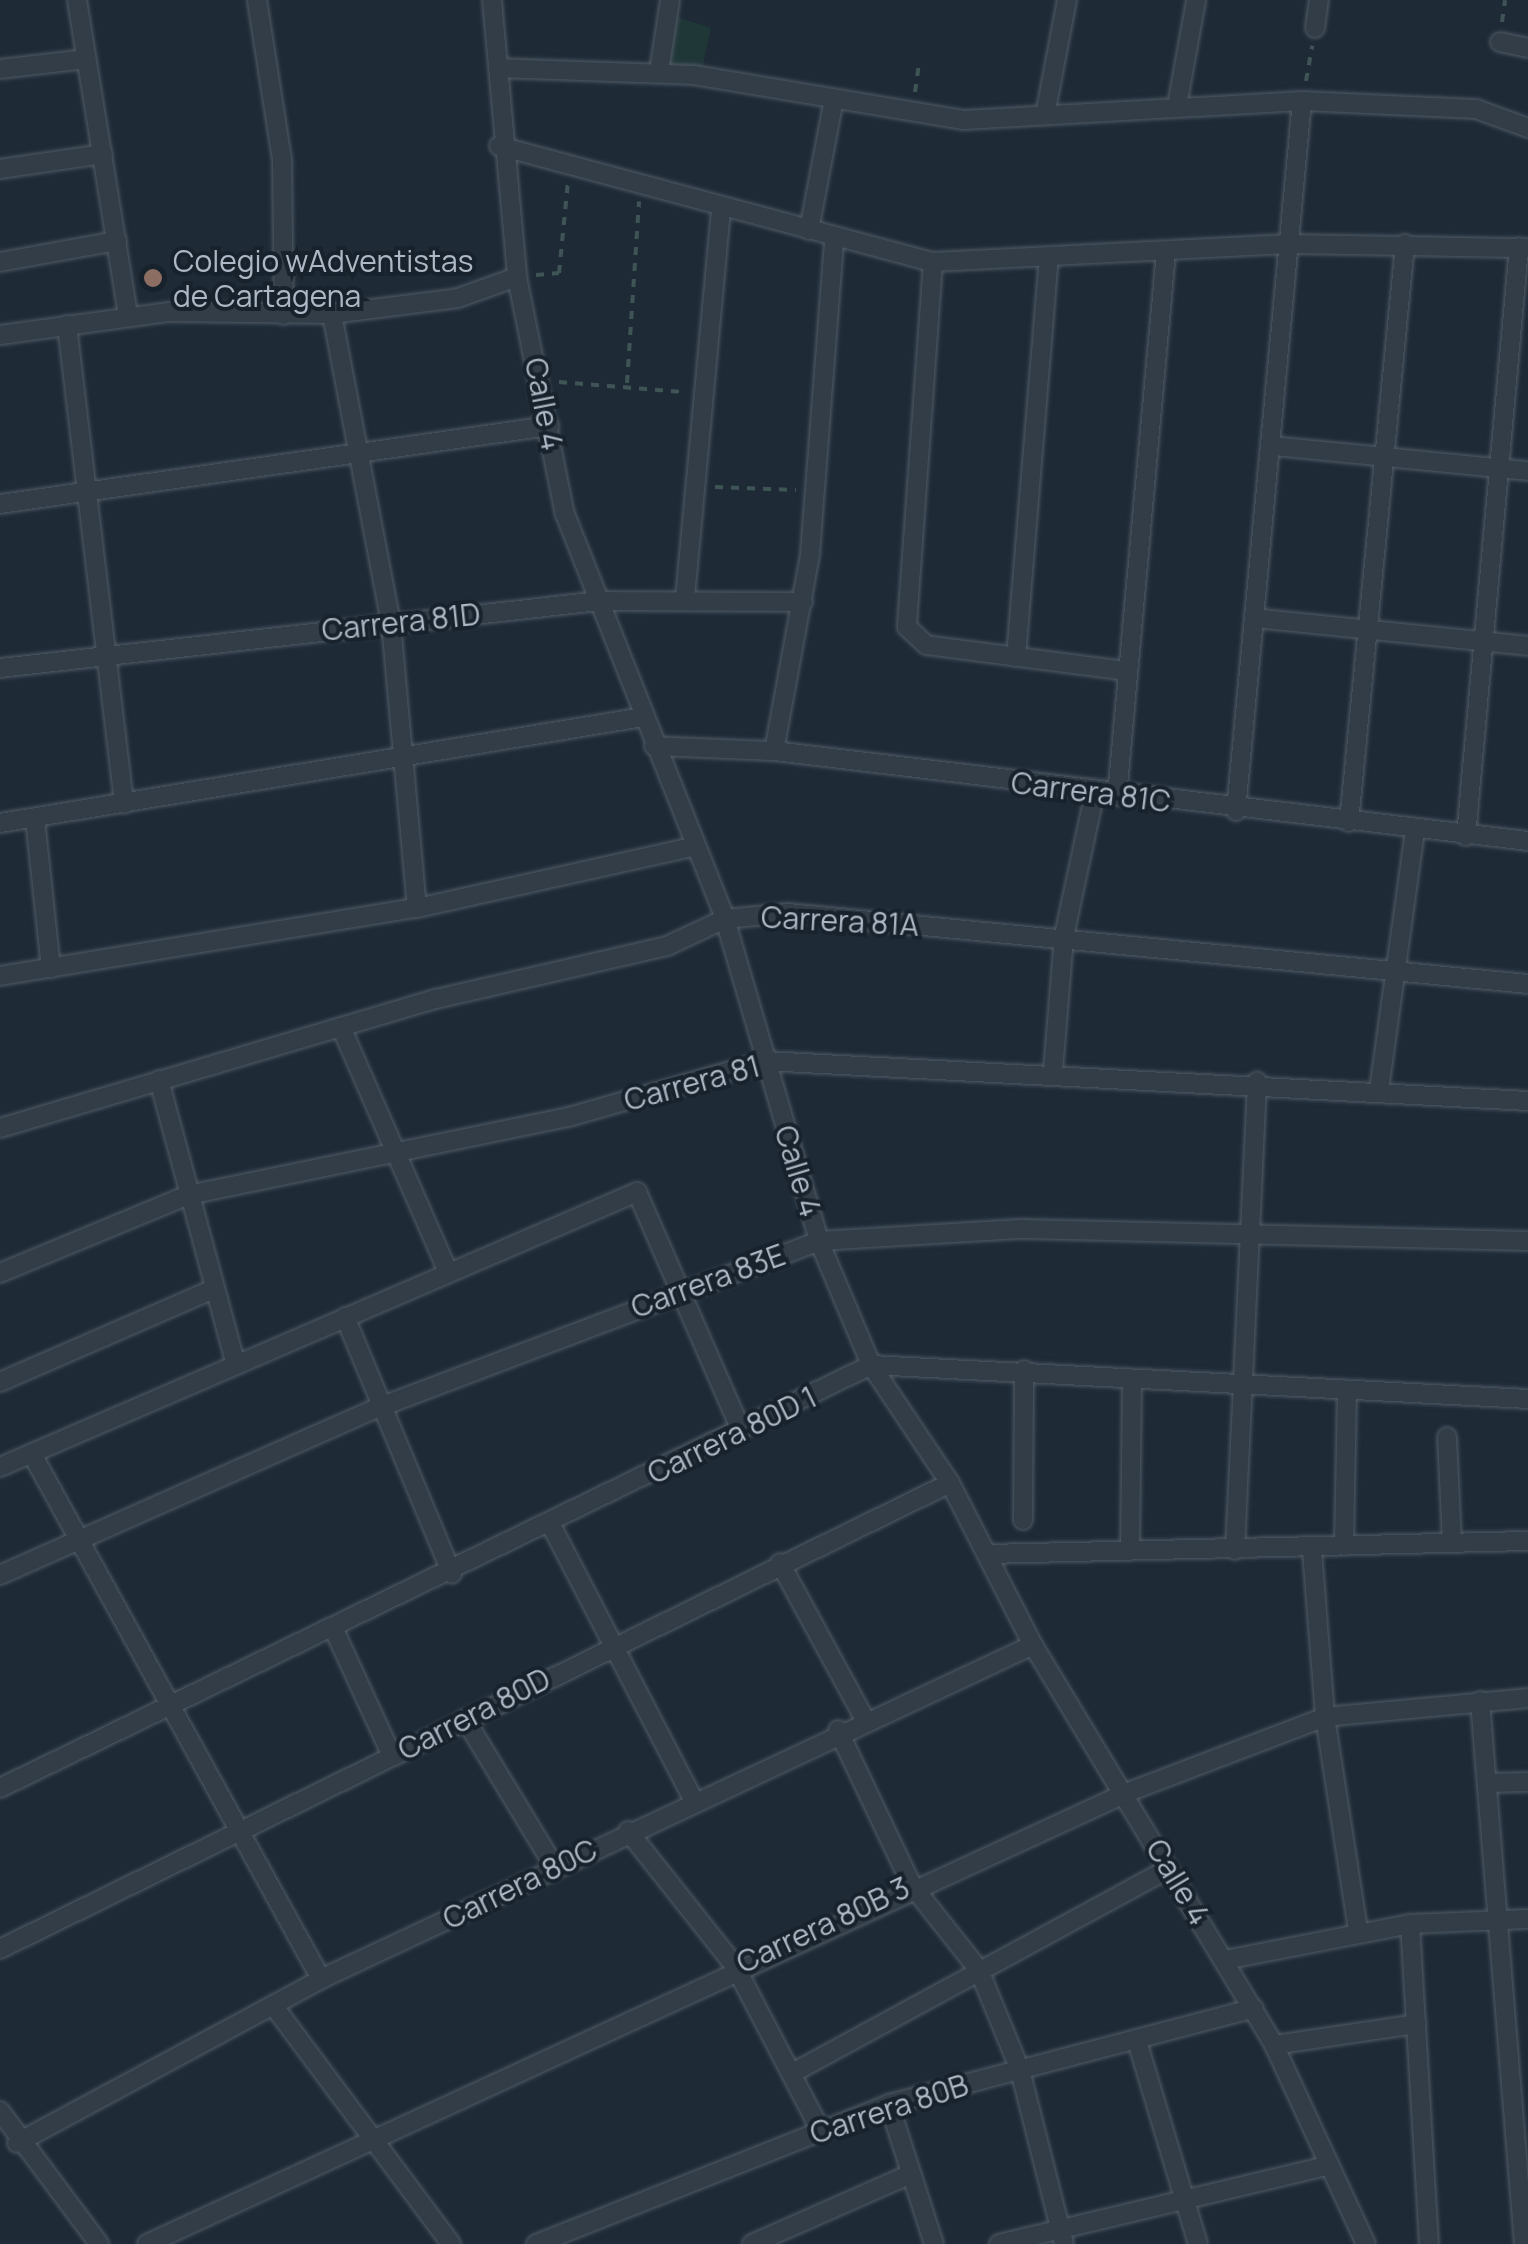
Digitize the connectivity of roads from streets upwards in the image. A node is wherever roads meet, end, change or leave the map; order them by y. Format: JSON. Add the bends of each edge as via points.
{"nodes":[{"id":1,"x":76,"y":0,"type":"edge"},
{"id":2,"x":257,"y":0,"type":"edge"},
{"id":3,"x":492,"y":0,"type":"edge"},
{"id":4,"x":670,"y":0,"type":"edge"},
{"id":5,"x":1067,"y":0,"type":"edge"},
{"id":6,"x":1196,"y":0,"type":"edge"},
{"id":7,"x":1320,"y":0,"type":"edge"},
{"id":8,"x":1316,"y":28,"type":"road end"},
{"id":9,"x":1500,"y":42,"type":"road end"},
{"id":10,"x":1528,"y":48,"type":"edge"},
{"id":11,"x":86,"y":59,"type":"junction"},
{"id":12,"x":0,"y":68,"type":"edge"},
{"id":13,"x":498,"y":68,"type":"junction"},
{"id":14,"x":658,"y":72,"type":"junction"},
{"id":15,"x":834,"y":99,"type":"junction"},
{"id":16,"x":1302,"y":100,"type":"junction"},
{"id":17,"x":1177,"y":106,"type":"junction"},
{"id":18,"x":1045,"y":115,"type":"junction"},
{"id":19,"x":1528,"y":128,"type":"edge"},
{"id":20,"x":499,"y":146,"type":"junction"},
{"id":21,"x":103,"y":154,"type":"junction"},
{"id":22,"x":0,"y":169,"type":"edge"},
{"id":23,"x":721,"y":208,"type":"junction"},
{"id":24,"x":809,"y":230,"type":"junction"},
{"id":25,"x":117,"y":241,"type":"junction"},
{"id":26,"x":834,"y":242,"type":"junction"},
{"id":27,"x":1290,"y":244,"type":"junction"},
{"id":28,"x":1405,"y":244,"type":"junction"},
{"id":29,"x":1524,"y":248,"type":"edge"},
{"id":30,"x":1166,"y":252,"type":"junction"},
{"id":31,"x":1049,"y":258,"type":"junction"},
{"id":32,"x":0,"y":262,"type":"edge"},
{"id":33,"x":933,"y":262,"type":"junction"},
{"id":34,"x":517,"y":277,"type":"junction"},
{"id":35,"x":332,"y":314,"type":"junction"},
{"id":36,"x":284,"y":315,"type":"junction"},
{"id":37,"x":128,"y":316,"type":"junction"},
{"id":38,"x":67,"y":325,"type":"junction"},
{"id":39,"x":0,"y":335,"type":"edge"},
{"id":40,"x":549,"y":426,"type":"junction"},
{"id":41,"x":1272,"y":446,"type":"junction"},
{"id":42,"x":358,"y":448,"type":"junction"},
{"id":43,"x":1386,"y":462,"type":"junction"},
{"id":44,"x":1501,"y":467,"type":"junction"},
{"id":45,"x":1528,"y":471,"type":"edge"},
{"id":46,"x":86,"y":489,"type":"junction"},
{"id":47,"x":0,"y":504,"type":"edge"},
{"id":48,"x":685,"y":598,"type":"junction"},
{"id":49,"x":599,"y":601,"type":"junction"},
{"id":50,"x":804,"y":602,"type":"junction"},
{"id":51,"x":1254,"y":618,"type":"junction"},
{"id":52,"x":391,"y":623,"type":"junction"},
{"id":53,"x":1370,"y":629,"type":"junction"},
{"id":54,"x":1483,"y":643,"type":"junction"},
{"id":55,"x":1528,"y":646,"type":"edge"},
{"id":56,"x":104,"y":653,"type":"junction"},
{"id":57,"x":1016,"y":657,"type":"junction"},
{"id":58,"x":0,"y":668,"type":"edge"},
{"id":59,"x":1126,"y":671,"type":"junction"},
{"id":60,"x":643,"y":716,"type":"junction"},
{"id":61,"x":654,"y":746,"type":"junction"},
{"id":62,"x":774,"y":751,"type":"junction"},
{"id":63,"x":409,"y":755,"type":"junction"},
{"id":64,"x":1094,"y":792,"type":"junction"},
{"id":65,"x":1117,"y":796,"type":"junction"},
{"id":66,"x":124,"y":804,"type":"junction"},
{"id":67,"x":1236,"y":811,"type":"junction"},
{"id":68,"x":35,"y":819,"type":"junction"},
{"id":69,"x":0,"y":822,"type":"edge"},
{"id":70,"x":1349,"y":822,"type":"junction"},
{"id":71,"x":1414,"y":832,"type":"junction"},
{"id":72,"x":1466,"y":836,"type":"junction"},
{"id":73,"x":1528,"y":841,"type":"edge"},
{"id":74,"x":693,"y":847,"type":"junction"},
{"id":75,"x":417,"y":908,"type":"junction"},
{"id":76,"x":725,"y":918,"type":"junction"},
{"id":77,"x":1064,"y":936,"type":"junction"},
{"id":78,"x":51,"y":968,"type":"junction"},
{"id":79,"x":1390,"y":974,"type":"junction"},
{"id":80,"x":0,"y":976,"type":"edge"},
{"id":81,"x":1528,"y":984,"type":"edge"},
{"id":82,"x":341,"y":1026,"type":"junction"},
{"id":83,"x":765,"y":1061,"type":"junction"},
{"id":84,"x":1052,"y":1071,"type":"junction"},
{"id":85,"x":160,"y":1080,"type":"junction"},
{"id":86,"x":1256,"y":1082,"type":"junction"},
{"id":87,"x":1379,"y":1090,"type":"junction"},
{"id":88,"x":1528,"y":1100,"type":"edge"},
{"id":89,"x":0,"y":1128,"type":"edge"},
{"id":90,"x":390,"y":1158,"type":"junction"},
{"id":91,"x":188,"y":1195,"type":"junction"},
{"id":92,"x":1250,"y":1235,"type":"junction"},
{"id":93,"x":818,"y":1240,"type":"junction"},
{"id":94,"x":1528,"y":1241,"type":"edge"},
{"id":95,"x":448,"y":1272,"type":"junction"},
{"id":96,"x":0,"y":1273,"type":"edge"},
{"id":97,"x":214,"y":1289,"type":"junction"},
{"id":98,"x":682,"y":1290,"type":"junction"},
{"id":99,"x":345,"y":1317,"type":"junction"},
{"id":100,"x":236,"y":1365,"type":"junction"},
{"id":101,"x":871,"y":1365,"type":"junction"},
{"id":102,"x":1024,"y":1370,"type":"junction"},
{"id":103,"x":1132,"y":1381,"type":"junction"},
{"id":104,"x":0,"y":1382,"type":"edge"},
{"id":105,"x":1240,"y":1386,"type":"junction"},
{"id":106,"x":1347,"y":1393,"type":"junction"},
{"id":107,"x":1528,"y":1399,"type":"edge"},
{"id":108,"x":380,"y":1407,"type":"junction"},
{"id":109,"x":741,"y":1430,"type":"junction"},
{"id":110,"x":1447,"y":1436,"type":"dead end"},
{"id":111,"x":32,"y":1454,"type":"junction"},
{"id":112,"x":0,"y":1467,"type":"edge"},
{"id":113,"x":950,"y":1482,"type":"junction"},
{"id":114,"x":1023,"y":1520,"type":"dead end"},
{"id":115,"x":551,"y":1524,"type":"junction"},
{"id":116,"x":79,"y":1541,"type":"junction"},
{"id":117,"x":1528,"y":1541,"type":"edge"},
{"id":118,"x":1452,"y":1542,"type":"junction"},
{"id":119,"x":1344,"y":1546,"type":"junction"},
{"id":120,"x":1130,"y":1547,"type":"junction"},
{"id":121,"x":1234,"y":1550,"type":"junction"},
{"id":122,"x":1312,"y":1550,"type":"junction"},
{"id":123,"x":987,"y":1554,"type":"junction"},
{"id":124,"x":780,"y":1563,"type":"junction"},
{"id":125,"x":452,"y":1574,"type":"junction"},
{"id":126,"x":0,"y":1576,"type":"edge"},
{"id":127,"x":336,"y":1632,"type":"junction"},
{"id":128,"x":612,"y":1644,"type":"junction"},
{"id":129,"x":1034,"y":1644,"type":"junction"},
{"id":130,"x":1528,"y":1698,"type":"edge"},
{"id":131,"x":1480,"y":1701,"type":"junction"},
{"id":132,"x":170,"y":1708,"type":"junction"},
{"id":133,"x":1325,"y":1717,"type":"junction"},
{"id":134,"x":864,"y":1718,"type":"junction"},
{"id":135,"x":465,"y":1720,"type":"junction"},
{"id":136,"x":838,"y":1730,"type":"junction"},
{"id":137,"x":392,"y":1756,"type":"junction"},
{"id":138,"x":1528,"y":1782,"type":"edge"},
{"id":139,"x":1487,"y":1784,"type":"junction"},
{"id":140,"x":0,"y":1788,"type":"edge"},
{"id":141,"x":1126,"y":1793,"type":"junction"},
{"id":142,"x":693,"y":1798,"type":"junction"},
{"id":143,"x":628,"y":1831,"type":"junction"},
{"id":144,"x":242,"y":1835,"type":"junction"},
{"id":145,"x":556,"y":1869,"type":"junction"},
{"id":146,"x":1168,"y":1869,"type":"junction"},
{"id":147,"x":911,"y":1884,"type":"junction"},
{"id":148,"x":1528,"y":1919,"type":"edge"},
{"id":149,"x":1498,"y":1920,"type":"junction"},
{"id":150,"x":1410,"y":1924,"type":"junction"},
{"id":151,"x":1358,"y":1931,"type":"junction"},
{"id":152,"x":0,"y":1949,"type":"edge"},
{"id":153,"x":1225,"y":1960,"type":"junction"},
{"id":154,"x":735,"y":1966,"type":"junction"},
{"id":155,"x":980,"y":1970,"type":"junction"},
{"id":156,"x":321,"y":1980,"type":"junction"},
{"id":157,"x":273,"y":2005,"type":"junction"},
{"id":158,"x":1254,"y":2008,"type":"junction"},
{"id":159,"x":1416,"y":2024,"type":"junction"},
{"id":160,"x":1136,"y":2041,"type":"junction"},
{"id":161,"x":1274,"y":2045,"type":"junction"},
{"id":162,"x":1020,"y":2070,"type":"junction"},
{"id":163,"x":796,"y":2071,"type":"junction"},
{"id":164,"x":889,"y":2104,"type":"junction"},
{"id":165,"x":0,"y":2111,"type":"edge"},
{"id":166,"x":820,"y":2129,"type":"junction"},
{"id":167,"x":371,"y":2142,"type":"junction"},
{"id":168,"x":17,"y":2143,"type":"junction"},
{"id":169,"x":1326,"y":2166,"type":"junction"},
{"id":170,"x":911,"y":2174,"type":"junction"},
{"id":171,"x":1186,"y":2206,"type":"junction"},
{"id":172,"x":796,"y":2236,"type":"edge"},
{"id":173,"x":1063,"y":2239,"type":"edge"},
{"id":174,"x":99,"y":2244,"type":"edge"},
{"id":175,"x":147,"y":2244,"type":"edge"},
{"id":176,"x":451,"y":2244,"type":"edge"},
{"id":177,"x":536,"y":2244,"type":"edge"},
{"id":178,"x":752,"y":2244,"type":"edge"},
{"id":179,"x":934,"y":2244,"type":"edge"},
{"id":180,"x":999,"y":2244,"type":"edge"},
{"id":181,"x":1198,"y":2244,"type":"edge"},
{"id":182,"x":1366,"y":2244,"type":"edge"},
{"id":183,"x":1429,"y":2244,"type":"edge"},
{"id":184,"x":1525,"y":2244,"type":"edge"}],
"edges":[{"from":1,"to":11,"type":"street"},
{"from":2,"to":36,"type":"street","via":[[282,160]]},
{"from":3,"to":13,"type":"street","name":"Calle 4"},
{"from":4,"to":14,"type":"street"},
{"from":5,"to":18,"type":"street"},
{"from":6,"to":17,"type":"street"},
{"from":7,"to":8,"type":"street"},
{"from":9,"to":10,"type":"street"},
{"from":11,"to":12,"type":"street"},
{"from":11,"to":21,"type":"street"},
{"from":13,"to":14,"type":"street"},
{"from":13,"to":20,"type":"street","name":"Calle 4"},
{"from":14,"to":15,"type":"street"},
{"from":15,"to":18,"type":"street","via":[[912,116]]},
{"from":15,"to":24,"type":"street"},
{"from":16,"to":17,"type":"street"},
{"from":16,"to":19,"type":"street","via":[[1476,109]]},
{"from":16,"to":27,"type":"street"},
{"from":17,"to":18,"type":"street"},
{"from":20,"to":23,"type":"street"},
{"from":20,"to":34,"type":"street","name":"Calle 4"},
{"from":21,"to":22,"type":"street"},
{"from":21,"to":25,"type":"street"},
{"from":23,"to":24,"type":"street"},
{"from":23,"to":48,"type":"street"},
{"from":24,"to":26,"type":"street"},
{"from":25,"to":32,"type":"street"},
{"from":25,"to":37,"type":"street"},
{"from":26,"to":33,"type":"street"},
{"from":26,"to":50,"type":"street"},
{"from":27,"to":28,"type":"street"},
{"from":27,"to":30,"type":"street"},
{"from":27,"to":41,"type":"street"},
{"from":28,"to":29,"type":"street"},
{"from":28,"to":43,"type":"street"},
{"from":29,"to":44,"type":"street"},
{"from":30,"to":31,"type":"street"},
{"from":30,"to":59,"type":"street"},
{"from":31,"to":33,"type":"street"},
{"from":31,"to":57,"type":"street"},
{"from":33,"to":57,"type":"street","via":[[907,628],[926,645]]},
{"from":34,"to":35,"type":"street","via":[[458,298]]},
{"from":34,"to":40,"type":"street","name":"Calle 4"},
{"from":35,"to":36,"type":"street"},
{"from":35,"to":42,"type":"street"},
{"from":36,"to":37,"type":"street"},
{"from":37,"to":38,"type":"street"},
{"from":38,"to":39,"type":"street"},
{"from":38,"to":46,"type":"street"},
{"from":40,"to":42,"type":"street"},
{"from":40,"to":49,"type":"street","name":"Calle 4","via":[[565,514]]},
{"from":41,"to":43,"type":"street"},
{"from":41,"to":51,"type":"street"},
{"from":42,"to":46,"type":"street"},
{"from":42,"to":52,"type":"street"},
{"from":43,"to":44,"type":"street"},
{"from":43,"to":53,"type":"street"},
{"from":44,"to":45,"type":"street"},
{"from":44,"to":54,"type":"street"},
{"from":46,"to":47,"type":"street"},
{"from":46,"to":56,"type":"street"},
{"from":48,"to":49,"type":"street","name":"Carrera 81D"},
{"from":48,"to":50,"type":"street","name":"Carrera 81D"},
{"from":49,"to":52,"type":"street","name":"Carrera 81D"},
{"from":49,"to":60,"type":"street","name":"Calle 4"},
{"from":50,"to":62,"type":"street"},
{"from":51,"to":53,"type":"street"},
{"from":51,"to":67,"type":"street"},
{"from":52,"to":56,"type":"street","name":"Carrera 81D"},
{"from":52,"to":63,"type":"street"},
{"from":53,"to":54,"type":"street"},
{"from":53,"to":70,"type":"street"},
{"from":54,"to":55,"type":"street"},
{"from":54,"to":72,"type":"street"},
{"from":56,"to":58,"type":"street","name":"Carrera 81D"},
{"from":56,"to":66,"type":"street"},
{"from":57,"to":59,"type":"street"},
{"from":59,"to":65,"type":"street"},
{"from":60,"to":61,"type":"street","name":"Calle 4"},
{"from":60,"to":63,"type":"street"},
{"from":61,"to":62,"type":"street","name":"Carrera 81C"},
{"from":61,"to":74,"type":"street","name":"Calle 4"},
{"from":62,"to":64,"type":"street","name":"Carrera 81C"},
{"from":63,"to":66,"type":"street"},
{"from":63,"to":75,"type":"street"},
{"from":64,"to":65,"type":"street","name":"Carrera 81C"},
{"from":64,"to":77,"type":"street"},
{"from":65,"to":67,"type":"street","name":"Carrera 81C"},
{"from":66,"to":68,"type":"street"},
{"from":67,"to":70,"type":"street","name":"Carrera 81C"},
{"from":68,"to":69,"type":"street"},
{"from":68,"to":78,"type":"street"},
{"from":70,"to":71,"type":"street","name":"Carrera 81C"},
{"from":71,"to":72,"type":"street","name":"Carrera 81C"},
{"from":71,"to":79,"type":"street"},
{"from":72,"to":73,"type":"street","name":"Carrera 81C"},
{"from":74,"to":75,"type":"street"},
{"from":74,"to":76,"type":"street","name":"Calle 4"},
{"from":75,"to":78,"type":"street"},
{"from":76,"to":77,"type":"street","name":"Carrera 81A","via":[[788,913]]},
{"from":76,"to":82,"type":"street","name":"Carrera 81A","via":[[667,946]]},
{"from":76,"to":83,"type":"street","name":"Calle 4"},
{"from":77,"to":79,"type":"street","name":"Carrera 81A"},
{"from":77,"to":84,"type":"street"},
{"from":78,"to":80,"type":"street"},
{"from":79,"to":81,"type":"street","name":"Carrera 81A"},
{"from":79,"to":87,"type":"street"},
{"from":82,"to":85,"type":"street","name":"Carrera 81A"},
{"from":82,"to":90,"type":"street"},
{"from":83,"to":84,"type":"street","name":"Carrera 81"},
{"from":83,"to":90,"type":"street","name":"Carrera 81"},
{"from":83,"to":93,"type":"street","name":"Calle 4"},
{"from":84,"to":86,"type":"street","name":"Carrera 81"},
{"from":85,"to":89,"type":"street","name":"Carrera 81A"},
{"from":85,"to":91,"type":"street"},
{"from":86,"to":87,"type":"street","name":"Carrera 81"},
{"from":86,"to":92,"type":"street"},
{"from":87,"to":88,"type":"street","name":"Carrera 81"},
{"from":90,"to":91,"type":"street","name":"Carrera 81"},
{"from":90,"to":95,"type":"street"},
{"from":91,"to":96,"type":"street","name":"Carrera 81"},
{"from":91,"to":97,"type":"street"},
{"from":92,"to":93,"type":"street","name":"Carrera 83E","via":[[1024,1228]]},
{"from":92,"to":94,"type":"street","name":"Carrera 83E"},
{"from":92,"to":105,"type":"street"},
{"from":93,"to":98,"type":"street","name":"Carrera 83E"},
{"from":93,"to":101,"type":"street","name":"Calle 4"},
{"from":95,"to":98,"type":"street","via":[[637,1192]]},
{"from":95,"to":99,"type":"street"},
{"from":97,"to":100,"type":"street"},
{"from":97,"to":104,"type":"street"},
{"from":98,"to":108,"type":"street","name":"Carrera 83E"},
{"from":98,"to":109,"type":"street"},
{"from":99,"to":100,"type":"street"},
{"from":99,"to":108,"type":"street"},
{"from":100,"to":111,"type":"street"},
{"from":101,"to":102,"type":"street","name":"Carrera 80D 1"},
{"from":101,"to":109,"type":"street","name":"Carrera 80D 1"},
{"from":101,"to":113,"type":"street","name":"Calle 4"},
{"from":102,"to":103,"type":"street","name":"Carrera 80D 1"},
{"from":102,"to":114,"type":"street"},
{"from":103,"to":105,"type":"street","name":"Carrera 80D 1"},
{"from":103,"to":120,"type":"street"},
{"from":105,"to":106,"type":"street","name":"Carrera 80D 1"},
{"from":105,"to":121,"type":"street"},
{"from":106,"to":107,"type":"street","name":"Carrera 80D 1"},
{"from":106,"to":119,"type":"street"},
{"from":108,"to":116,"type":"street","name":"Carrera 83E"},
{"from":108,"to":125,"type":"street"},
{"from":109,"to":115,"type":"street","name":"Carrera 80D 1"},
{"from":110,"to":118,"type":"street"},
{"from":111,"to":112,"type":"street"},
{"from":111,"to":116,"type":"street"},
{"from":113,"to":123,"type":"street","name":"Calle 4"},
{"from":113,"to":124,"type":"street","name":"Carrera 80D"},
{"from":115,"to":125,"type":"street","name":"Carrera 80D 1"},
{"from":115,"to":128,"type":"street"},
{"from":116,"to":126,"type":"street","name":"Carrera 83E"},
{"from":116,"to":132,"type":"street"},
{"from":117,"to":118,"type":"street"},
{"from":118,"to":119,"type":"street"},
{"from":119,"to":122,"type":"street"},
{"from":120,"to":121,"type":"street"},
{"from":120,"to":123,"type":"street"},
{"from":121,"to":122,"type":"street"},
{"from":122,"to":133,"type":"street"},
{"from":123,"to":129,"type":"street","name":"Calle 4"},
{"from":124,"to":128,"type":"street","name":"Carrera 80D"},
{"from":124,"to":134,"type":"street"},
{"from":125,"to":127,"type":"street","name":"Carrera 80D 1"},
{"from":127,"to":132,"type":"street","name":"Carrera 80D 1"},
{"from":127,"to":137,"type":"street"},
{"from":128,"to":135,"type":"street","name":"Carrera 80D"},
{"from":128,"to":142,"type":"street"},
{"from":129,"to":134,"type":"street","name":"Carrera 80C"},
{"from":129,"to":141,"type":"street","name":"Calle 4"},
{"from":130,"to":131,"type":"street","name":"Carrera 80B 3"},
{"from":131,"to":133,"type":"street","name":"Carrera 80B 3"},
{"from":131,"to":139,"type":"street"},
{"from":132,"to":140,"type":"street","name":"Carrera 80D 1"},
{"from":132,"to":144,"type":"street"},
{"from":133,"to":141,"type":"street","name":"Carrera 80B 3"},
{"from":133,"to":151,"type":"street"},
{"from":134,"to":136,"type":"street","name":"Carrera 80C"},
{"from":135,"to":137,"type":"street","name":"Carrera 80D"},
{"from":135,"to":145,"type":"street"},
{"from":136,"to":142,"type":"street","name":"Carrera 80C"},
{"from":136,"to":147,"type":"street"},
{"from":137,"to":144,"type":"street","name":"Carrera 80D"},
{"from":138,"to":139,"type":"street"},
{"from":139,"to":149,"type":"street"},
{"from":141,"to":146,"type":"street","name":"Calle 4"},
{"from":141,"to":147,"type":"street","name":"Carrera 80B 3"},
{"from":142,"to":143,"type":"street","name":"Carrera 80C"},
{"from":143,"to":145,"type":"street","name":"Carrera 80C"},
{"from":143,"to":154,"type":"street"},
{"from":144,"to":152,"type":"street","name":"Carrera 80D"},
{"from":144,"to":156,"type":"street"},
{"from":145,"to":156,"type":"street","name":"Carrera 80C"},
{"from":146,"to":153,"type":"street","name":"Calle 4"},
{"from":146,"to":155,"type":"street"},
{"from":147,"to":154,"type":"street","name":"Carrera 80B 3"},
{"from":147,"to":155,"type":"street"},
{"from":148,"to":149,"type":"street"},
{"from":149,"to":150,"type":"street"},
{"from":149,"to":184,"type":"street"},
{"from":150,"to":151,"type":"street"},
{"from":150,"to":159,"type":"street"},
{"from":151,"to":153,"type":"street"},
{"from":153,"to":158,"type":"street","name":"Calle 4"},
{"from":154,"to":163,"type":"street"},
{"from":154,"to":167,"type":"street","name":"Carrera 80B 3"},
{"from":155,"to":162,"type":"street"},
{"from":155,"to":163,"type":"street"},
{"from":156,"to":157,"type":"street","name":"Carrera 80C"},
{"from":157,"to":167,"type":"street"},
{"from":157,"to":168,"type":"street","name":"Carrera 80C"},
{"from":158,"to":160,"type":"street","name":"Carrera 80B"},
{"from":158,"to":161,"type":"street","name":"Calle 4"},
{"from":159,"to":161,"type":"street"},
{"from":159,"to":183,"type":"street"},
{"from":160,"to":162,"type":"street","name":"Carrera 80B"},
{"from":160,"to":171,"type":"street"},
{"from":161,"to":169,"type":"street","name":"Calle 4"},
{"from":162,"to":164,"type":"street","name":"Carrera 80B"},
{"from":162,"to":173,"type":"street"},
{"from":163,"to":166,"type":"street"},
{"from":164,"to":166,"type":"street","name":"Carrera 80B"},
{"from":164,"to":170,"type":"street"},
{"from":165,"to":168,"type":"street"},
{"from":166,"to":177,"type":"street","name":"Carrera 80B"},
{"from":167,"to":175,"type":"street","name":"Carrera 80B 3"},
{"from":167,"to":176,"type":"street"},
{"from":168,"to":174,"type":"street"},
{"from":169,"to":171,"type":"street"},
{"from":169,"to":182,"type":"street","name":"Calle 4"},
{"from":170,"to":172,"type":"street"},
{"from":170,"to":179,"type":"street"},
{"from":171,"to":173,"type":"street"},
{"from":171,"to":181,"type":"street"},
{"from":172,"to":178,"type":"street"},
{"from":173,"to":180,"type":"street"}]}
